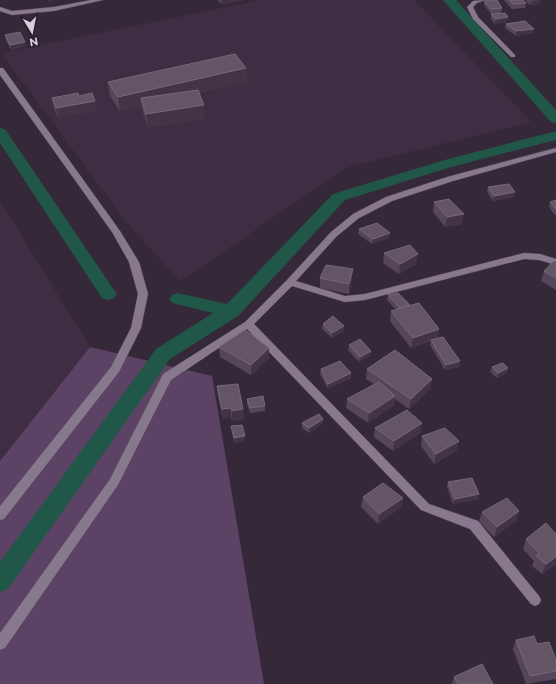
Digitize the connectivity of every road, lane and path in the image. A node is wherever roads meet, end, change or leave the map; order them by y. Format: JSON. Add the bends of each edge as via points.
{"nodes":[{"id":1,"x":100,"y":0,"type":"edge"},
{"id":2,"x":482,"y":0,"type":"edge"},
{"id":3,"x":0,"y":9,"type":"edge"},
{"id":4,"x":513,"y":56,"type":"dead end"},
{"id":5,"x":0,"y":70,"type":"edge"},
{"id":6,"x":556,"y":150,"type":"edge"},
{"id":7,"x":556,"y":262,"type":"edge"},
{"id":8,"x":290,"y":282,"type":"junction"},
{"id":9,"x":248,"y":324,"type":"junction"},
{"id":10,"x":0,"y":516,"type":"edge"},
{"id":11,"x":535,"y":600,"type":"dead end"},
{"id":12,"x":0,"y":644,"type":"edge"}],
"edges":[{"from":1,"to":3,"type":"lane","via":[[12,14]]},
{"from":2,"to":4,"type":"street","via":[[470,7],[475,18]]},
{"from":5,"to":10,"type":"street","via":[[116,231],[134,262],[143,294],[136,328],[115,369]]},
{"from":6,"to":8,"type":"street","via":[[450,179],[389,199],[356,216],[334,234]]},
{"from":7,"to":8,"type":"street","via":[[524,256],[365,297],[345,299]]},
{"from":8,"to":9,"type":"street"},
{"from":9,"to":11,"type":"street","via":[[424,507],[474,525]]},
{"from":9,"to":12,"type":"street","via":[[167,377],[114,482]]}]}
